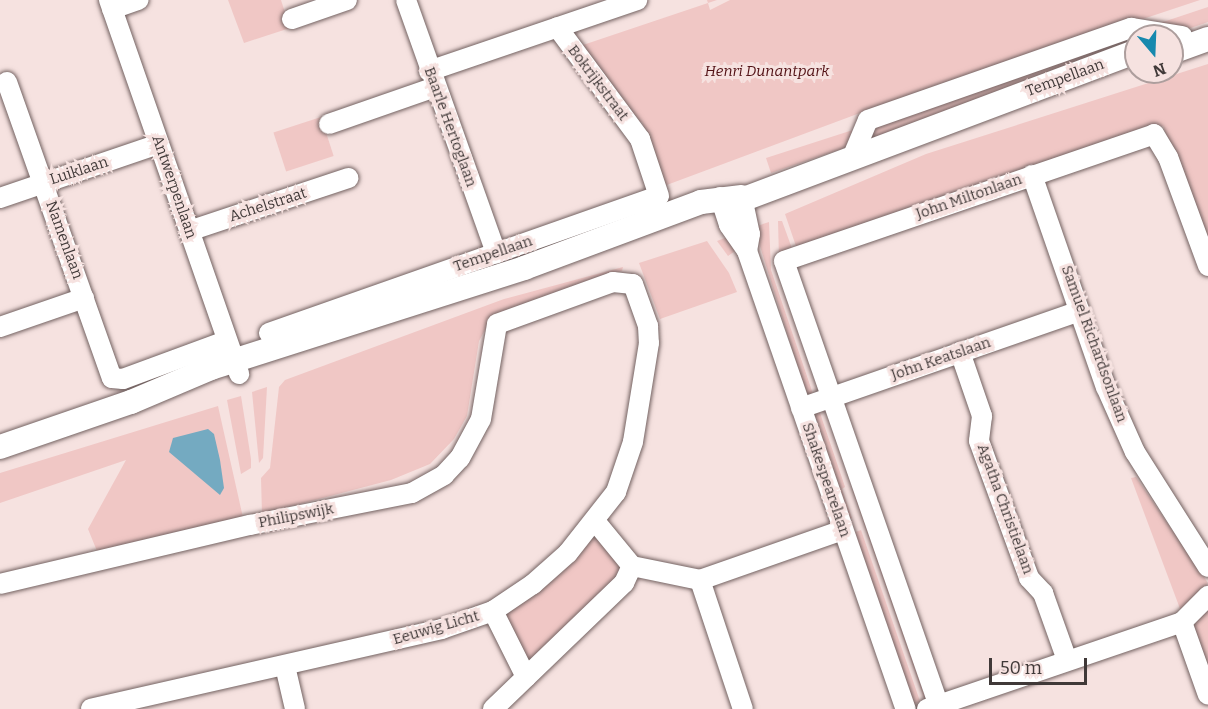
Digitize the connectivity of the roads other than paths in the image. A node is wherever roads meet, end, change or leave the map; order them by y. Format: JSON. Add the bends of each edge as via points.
{"nodes":[{"id":1,"x":138,"y":0,"type":"edge"},
{"id":2,"x":347,"y":0,"type":"edge"},
{"id":3,"x":406,"y":0,"type":"edge"},
{"id":4,"x":637,"y":0,"type":"edge"},
{"id":5,"x":110,"y":4,"type":"edge"},
{"id":6,"x":593,"y":7,"type":"edge"},
{"id":7,"x":292,"y":20,"type":"dead end"},
{"id":8,"x":557,"y":27,"type":"junction"},
{"id":9,"x":1208,"y":27,"type":"edge"},
{"id":10,"x":1124,"y":30,"type":"edge"},
{"id":11,"x":1184,"y":38,"type":"edge"},
{"id":12,"x":1208,"y":39,"type":"edge"},
{"id":13,"x":1184,"y":41,"type":"edge"},
{"id":14,"x":1124,"y":56,"type":"edge"},
{"id":15,"x":1124,"y":67,"type":"edge"},
{"id":16,"x":432,"y":79,"type":"junction"},
{"id":17,"x":8,"y":82,"type":"dead end"},
{"id":18,"x":993,"y":105,"type":"junction"},
{"id":19,"x":329,"y":124,"type":"dead end"},
{"id":20,"x":640,"y":139,"type":"joint"},
{"id":21,"x":159,"y":144,"type":"junction"},
{"id":22,"x":852,"y":158,"type":"junction"},
{"id":23,"x":1032,"y":175,"type":"junction"},
{"id":24,"x":348,"y":178,"type":"dead end"},
{"id":25,"x":43,"y":183,"type":"junction"},
{"id":26,"x":0,"y":198,"type":"edge"},
{"id":27,"x":728,"y":201,"type":"junction"},
{"id":28,"x":189,"y":231,"type":"junction"},
{"id":29,"x":496,"y":253,"type":"junction"},
{"id":30,"x":784,"y":261,"type":"joint"},
{"id":31,"x":1208,"y":266,"type":"edge"},
{"id":32,"x":84,"y":298,"type":"junction"},
{"id":33,"x":1080,"y":311,"type":"junction"},
{"id":34,"x":0,"y":327,"type":"edge"},
{"id":35,"x":269,"y":333,"type":"dead end"},
{"id":36,"x":493,"y":339,"type":"joint"},
{"id":37,"x":960,"y":352,"type":"junction"},
{"id":38,"x":227,"y":356,"type":"junction"},
{"id":39,"x":112,"y":378,"type":"joint"},
{"id":40,"x":831,"y":397,"type":"junction"},
{"id":41,"x":801,"y":408,"type":"junction"},
{"id":42,"x":0,"y":447,"type":"edge"},
{"id":43,"x":595,"y":521,"type":"junction"},
{"id":44,"x":843,"y":530,"type":"junction"},
{"id":45,"x":632,"y":566,"type":"junction"},
{"id":46,"x":1208,"y":567,"type":"edge"},
{"id":47,"x":700,"y":580,"type":"junction"},
{"id":48,"x":0,"y":584,"type":"edge"},
{"id":49,"x":1208,"y":596,"type":"edge"},
{"id":50,"x":493,"y":611,"type":"junction"},
{"id":51,"x":1182,"y":622,"type":"junction"},
{"id":52,"x":1067,"y":660,"type":"junction"},
{"id":53,"x":285,"y":666,"type":"junction"},
{"id":54,"x":526,"y":677,"type":"junction"},
{"id":55,"x":1208,"y":695,"type":"edge"},
{"id":56,"x":935,"y":708,"type":"edge"},
{"id":57,"x":91,"y":709,"type":"edge"},
{"id":58,"x":295,"y":709,"type":"edge"},
{"id":59,"x":493,"y":709,"type":"edge"},
{"id":60,"x":743,"y":709,"type":"edge"},
{"id":61,"x":906,"y":709,"type":"edge"}],
"edges":[{"from":1,"to":5,"type":"street"},
{"from":2,"to":7,"type":"street"},
{"from":3,"to":16,"type":"street","name":"Baarle Hertoglaan"},
{"from":4,"to":6,"type":"street","name":"Bokrijkstraat"},
{"from":5,"to":21,"type":"street","name":"Antwerpenlaan"},
{"from":6,"to":8,"type":"street","name":"Bokrijkstraat"},
{"from":8,"to":16,"type":"street","name":"Bokrijkstraat"},
{"from":8,"to":20,"type":"street","name":"Bokrijkstraat"},
{"from":9,"to":11,"type":"main road"},
{"from":10,"to":22,"type":"street","via":[[868,120]]},
{"from":12,"to":13,"type":"main road"},
{"from":14,"to":18,"type":"main road","name":"Tempellaan"},
{"from":15,"to":18,"type":"main road","name":"Tempellaan"},
{"from":16,"to":19,"type":"street"},
{"from":16,"to":29,"type":"street","name":"Baarle Hertoglaan"},
{"from":17,"to":25,"type":"street","name":"Namenlaan"},
{"from":18,"to":22,"type":"main road","name":"Tempellaan"},
{"from":20,"to":29,"type":"street","name":"Tempellaan","via":[[659,196]]},
{"from":21,"to":25,"type":"street","name":"Luiklaan"},
{"from":21,"to":28,"type":"street","name":"Antwerpenlaan"},
{"from":22,"to":27,"type":"main road","name":"Tempellaan"},
{"from":23,"to":30,"type":"street","name":"John Miltonlaan"},
{"from":23,"to":31,"type":"street","name":"John Miltonlaan","via":[[1154,134],[1168,157]]},
{"from":23,"to":33,"type":"street","name":"Samuel Richardsonlaan"},
{"from":24,"to":28,"type":"street","name":"Achelstraat"},
{"from":25,"to":26,"type":"street","name":"Luiklaan"},
{"from":25,"to":32,"type":"street","name":"Namenlaan"},
{"from":27,"to":38,"type":"main road","name":"Tempellaan","via":[[341,329]]},
{"from":27,"to":41,"type":"street","name":"Shakespearelaan","via":[[750,234],[747,251]]},
{"from":28,"to":38,"type":"street","name":"Antwerpenlaan"},
{"from":29,"to":35,"type":"street","name":"Tempellaan"},
{"from":30,"to":40,"type":"street","name":"Shakespearelaan"},
{"from":32,"to":34,"type":"street","name":"Namenlaan"},
{"from":32,"to":39,"type":"street","name":"Namenlaan"},
{"from":33,"to":37,"type":"street","name":"John Keatslaan"},
{"from":33,"to":46,"type":"street","name":"Samuel Richardsonlaan","via":[[1106,387],[1135,452]]},
{"from":36,"to":43,"type":"street","name":"Eeuwig Licht","via":[[496,324],[613,282],[633,284],[649,334],[638,422],[616,492]]},
{"from":36,"to":48,"type":"street","name":"Philipswijk","via":[[481,419],[444,475],[412,493],[250,525]]},
{"from":37,"to":40,"type":"street","name":"John Keatslaan"},
{"from":37,"to":52,"type":"street","name":"Agatha Christielaan","via":[[982,416],[979,441],[1029,578],[1043,593]]},
{"from":38,"to":39,"type":"street","name":"Tempellaan","via":[[123,379]]},
{"from":38,"to":42,"type":"main road","name":"Tempellaan","via":[[131,402]]},
{"from":40,"to":41,"type":"street","name":"John Keatslaan"},
{"from":40,"to":56,"type":"street","name":"Shakespearelaan"},
{"from":41,"to":44,"type":"street","name":"Shakespearelaan"},
{"from":43,"to":45,"type":"street"},
{"from":43,"to":50,"type":"street","name":"Eeuwig Licht","via":[[568,553],[533,584]]},
{"from":44,"to":47,"type":"street"},
{"from":44,"to":61,"type":"street","name":"Shakespearelaan"},
{"from":45,"to":47,"type":"street"},
{"from":45,"to":54,"type":"street","via":[[624,583]]},
{"from":47,"to":60,"type":"street"},
{"from":49,"to":51,"type":"street"},
{"from":50,"to":53,"type":"street","name":"Eeuwig Licht","via":[[442,630]]},
{"from":50,"to":54,"type":"street"},
{"from":51,"to":52,"type":"street"},
{"from":51,"to":55,"type":"street"},
{"from":52,"to":56,"type":"street"},
{"from":53,"to":57,"type":"street","name":"Eeuwig Licht"},
{"from":53,"to":58,"type":"street"},
{"from":54,"to":59,"type":"street"}]}
